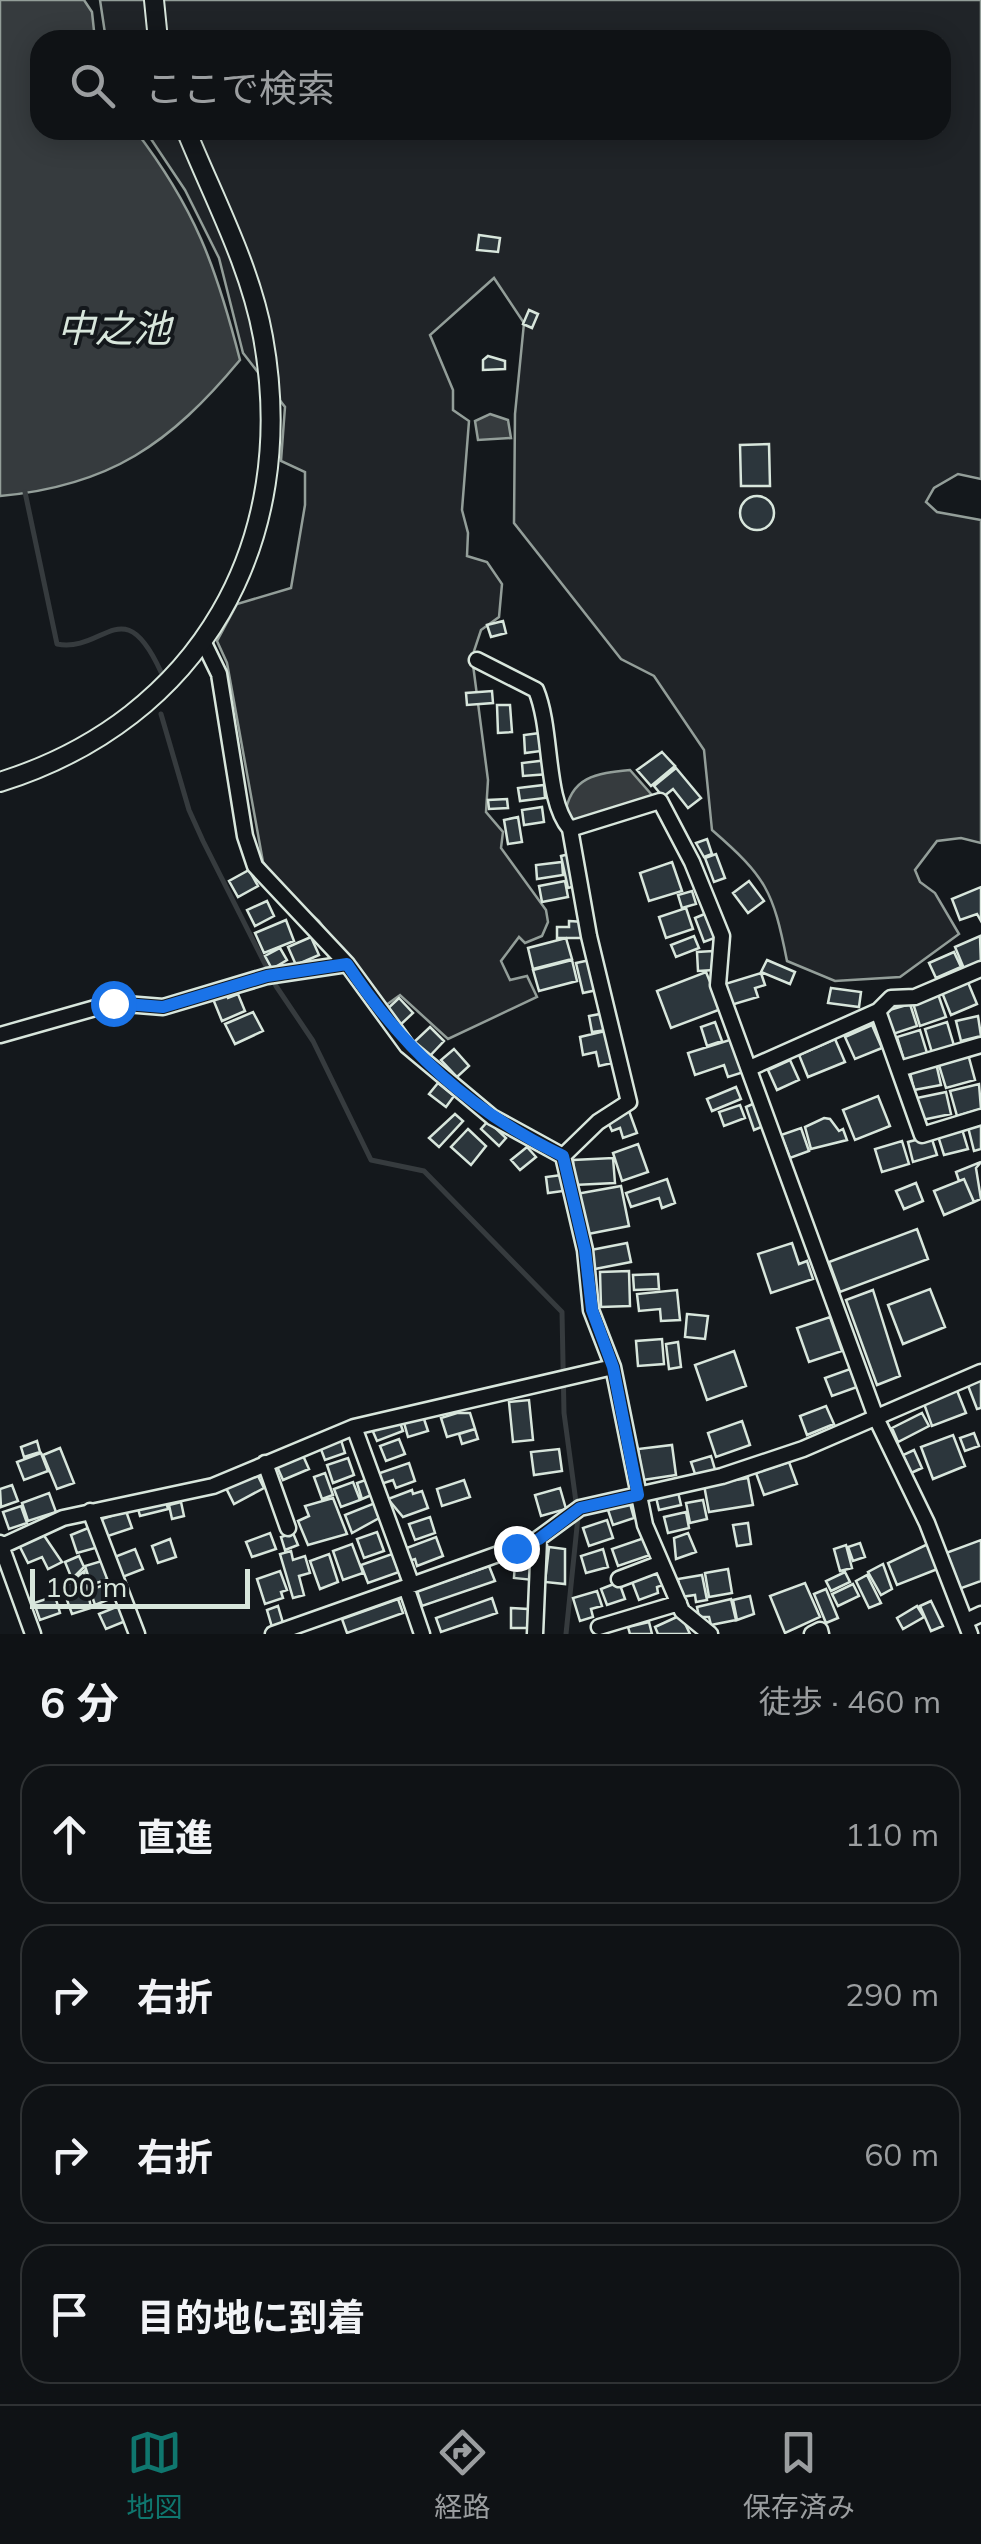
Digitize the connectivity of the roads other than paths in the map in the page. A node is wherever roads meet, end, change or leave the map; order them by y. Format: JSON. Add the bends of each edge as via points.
{"nodes":[{"id":1,"x":154,"y":0,"type":"edge"},
{"id":2,"x":157,"y":30,"type":"edge"},
{"id":3,"x":190,"y":140,"type":"edge"},
{"id":4,"x":203,"y":641,"type":"junction"},
{"id":5,"x":477,"y":660,"type":"dead end"},
{"id":6,"x":0,"y":782,"type":"edge"},
{"id":7,"x":570,"y":829,"type":"junction"},
{"id":8,"x":347,"y":964,"type":"junction"},
{"id":9,"x":981,"y":969,"type":"edge"},
{"id":10,"x":878,"y":1011,"type":"junction"},
{"id":11,"x":0,"y":1036,"type":"edge"},
{"id":12,"x":981,"y":1044,"type":"edge"},
{"id":13,"x":750,"y":1068,"type":"junction"},
{"id":14,"x":899,"y":1069,"type":"junction"},
{"id":15,"x":981,"y":1117,"type":"edge"},
{"id":16,"x":563,"y":1156,"type":"junction"},
{"id":17,"x":613,"y":1367,"type":"junction"},
{"id":18,"x":981,"y":1372,"type":"edge"},
{"id":19,"x":877,"y":1420,"type":"junction"},
{"id":20,"x":354,"y":1427,"type":"junction"},
{"id":21,"x":265,"y":1462,"type":"junction"},
{"id":22,"x":638,"y":1495,"type":"junction"},
{"id":23,"x":90,"y":1512,"type":"junction"},
{"id":24,"x":288,"y":1528,"type":"dead end"},
{"id":25,"x":539,"y":1539,"type":"junction"},
{"id":26,"x":0,"y":1546,"type":"edge"},
{"id":27,"x":661,"y":1563,"type":"junction"},
{"id":28,"x":618,"y":1580,"type":"dead end"},
{"id":29,"x":408,"y":1585,"type":"junction"},
{"id":30,"x":679,"y":1603,"type":"junction"},
{"id":31,"x":981,"y":1614,"type":"edge"},
{"id":32,"x":599,"y":1627,"type":"dead end"},
{"id":33,"x":968,"y":1628,"type":"edge"},
{"id":34,"x":33,"y":1634,"type":"edge"},
{"id":35,"x":137,"y":1634,"type":"edge"},
{"id":36,"x":273,"y":1634,"type":"edge"},
{"id":37,"x":422,"y":1634,"type":"edge"},
{"id":38,"x":534,"y":1634,"type":"edge"},
{"id":39,"x":710,"y":1634,"type":"edge"},
{"id":40,"x":812,"y":1634,"type":"edge"},
{"id":41,"x":821,"y":1634,"type":"edge"}],
"edges":[{"from":1,"to":2,"type":"street"},
{"from":3,"to":4,"type":"street","via":[[255,304],[272,428],[257,532],[228,603]]},
{"from":4,"to":6,"type":"street","via":[[117,727]]},
{"from":4,"to":8,"type":"street","via":[[219,674],[255,866]]},
{"from":5,"to":7,"type":"street","via":[[536,690],[558,815]]},
{"from":7,"to":13,"type":"street","via":[[660,800],[722,936],[718,984]]},
{"from":7,"to":16,"type":"street","via":[[629,1102]]},
{"from":8,"to":11,"type":"street","via":[[270,975],[163,1007],[113,1003]]},
{"from":8,"to":16,"type":"street","via":[[406,1046],[492,1117]]},
{"from":9,"to":10,"type":"street","via":[[915,996],[891,998]]},
{"from":10,"to":13,"type":"street"},
{"from":10,"to":14,"type":"street"},
{"from":12,"to":14,"type":"street"},
{"from":13,"to":19,"type":"street"},
{"from":14,"to":15,"type":"street","via":[[922,1134]]},
{"from":16,"to":17,"type":"street","via":[[592,1310]]},
{"from":17,"to":20,"type":"street"},
{"from":17,"to":22,"type":"street"},
{"from":18,"to":19,"type":"street"},
{"from":19,"to":22,"type":"street","via":[[722,1476]]},
{"from":19,"to":33,"type":"street","via":[[928,1523]]},
{"from":20,"to":21,"type":"street"},
{"from":20,"to":29,"type":"street"},
{"from":21,"to":23,"type":"street","via":[[213,1486]]},
{"from":21,"to":24,"type":"street"},
{"from":22,"to":25,"type":"street","via":[[576,1510]]},
{"from":22,"to":27,"type":"street"},
{"from":23,"to":26,"type":"street"},
{"from":23,"to":35,"type":"street"},
{"from":25,"to":29,"type":"street"},
{"from":25,"to":38,"type":"street"},
{"from":26,"to":34,"type":"street"},
{"from":27,"to":28,"type":"street"},
{"from":27,"to":30,"type":"street"},
{"from":29,"to":36,"type":"street"},
{"from":29,"to":37,"type":"street"},
{"from":30,"to":32,"type":"street"},
{"from":30,"to":39,"type":"street"},
{"from":31,"to":33,"type":"street"},
{"from":40,"to":41,"type":"street"}]}
